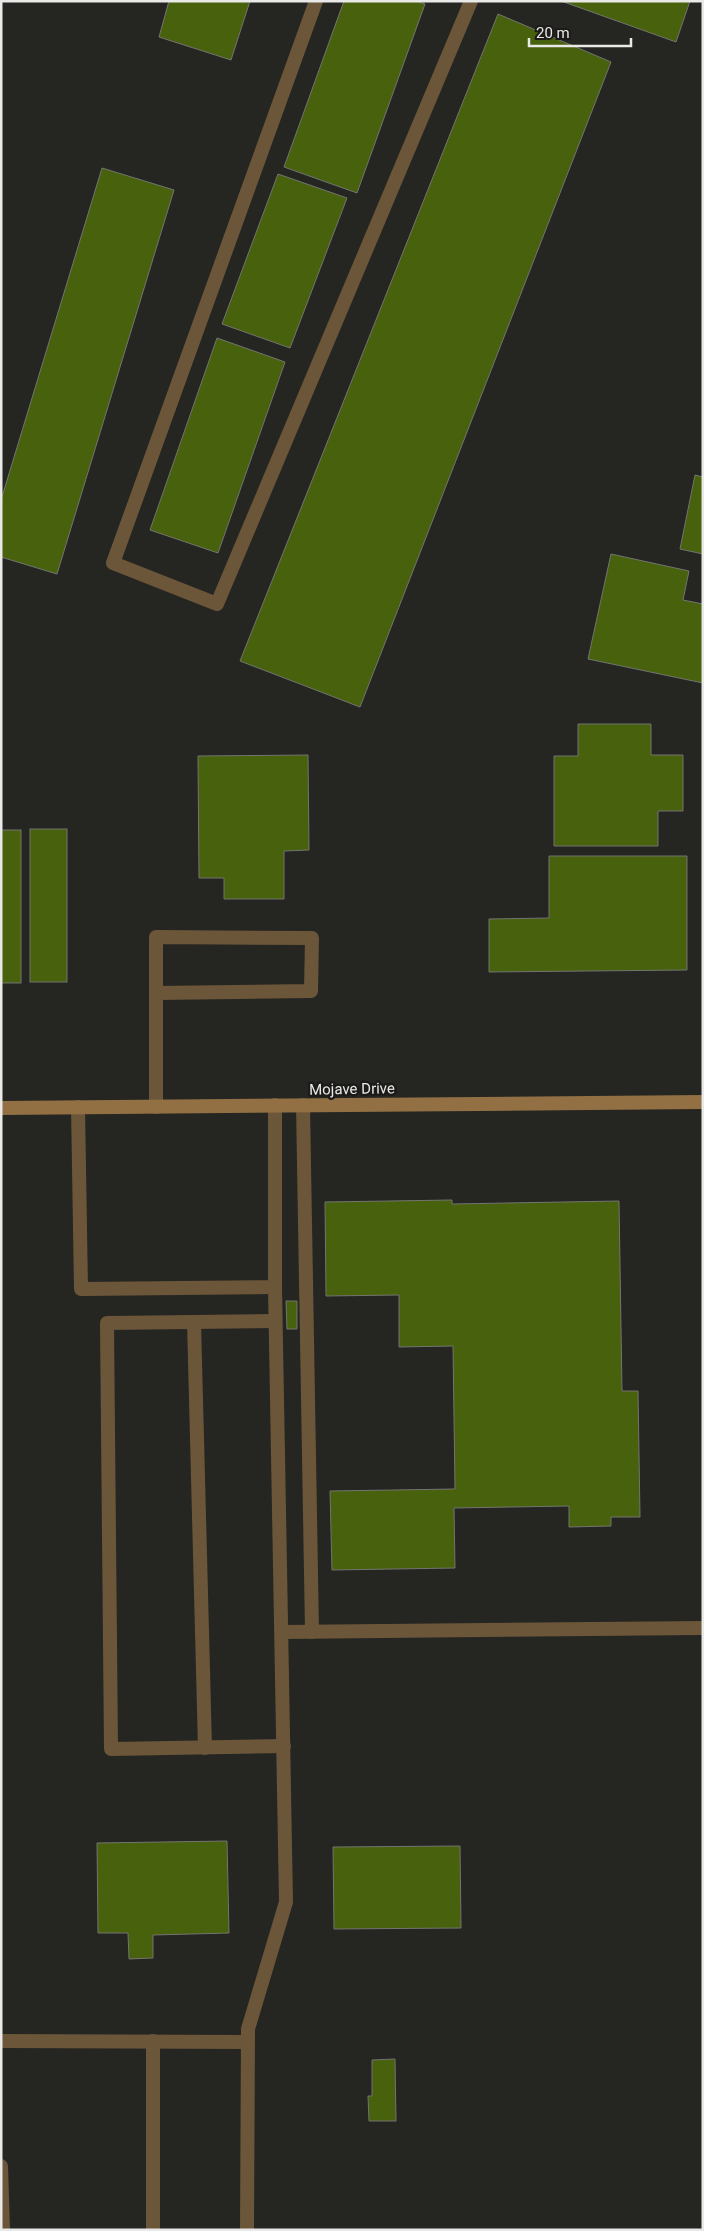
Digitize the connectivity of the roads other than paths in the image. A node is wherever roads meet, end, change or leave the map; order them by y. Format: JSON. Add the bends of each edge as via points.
{"nodes":[{"id":1,"x":316,"y":1,"type":"edge"},
{"id":2,"x":471,"y":1,"type":"edge"},
{"id":3,"x":156,"y":993,"type":"junction"},
{"id":4,"x":703,"y":1102,"type":"edge"},
{"id":5,"x":275,"y":1105,"type":"junction"},
{"id":6,"x":303,"y":1105,"type":"junction"},
{"id":7,"x":156,"y":1106,"type":"junction"},
{"id":8,"x":78,"y":1107,"type":"junction"},
{"id":9,"x":1,"y":1108,"type":"edge"},
{"id":10,"x":275,"y":1287,"type":"junction"},
{"id":11,"x":275,"y":1321,"type":"junction"},
{"id":12,"x":194,"y":1322,"type":"junction"},
{"id":13,"x":703,"y":1628,"type":"edge"},
{"id":14,"x":282,"y":1632,"type":"junction"},
{"id":15,"x":312,"y":1632,"type":"junction"},
{"id":16,"x":284,"y":1746,"type":"junction"},
{"id":17,"x":205,"y":1748,"type":"junction"},
{"id":18,"x":1,"y":2041,"type":"edge"},
{"id":19,"x":153,"y":2041,"type":"junction"},
{"id":20,"x":248,"y":2042,"type":"junction"},
{"id":21,"x":1,"y":2166,"type":"edge"},
{"id":22,"x":3,"y":2230,"type":"edge"},
{"id":23,"x":153,"y":2230,"type":"edge"},
{"id":24,"x":247,"y":2230,"type":"edge"}],
"edges":[{"from":1,"to":2,"type":"lane","via":[[113,563],[217,604]]},
{"from":3,"to":3,"type":"lane","via":[[156,937],[312,938],[311,992]]},
{"from":3,"to":7,"type":"lane"},
{"from":4,"to":6,"type":"main road","name":"Mojave Drive"},
{"from":5,"to":6,"type":"main road","name":"Mojave Drive"},
{"from":5,"to":7,"type":"main road","name":"Mojave Drive"},
{"from":5,"to":10,"type":"lane"},
{"from":6,"to":15,"type":"lane"},
{"from":7,"to":8,"type":"main road","name":"Mojave Drive"},
{"from":8,"to":9,"type":"main road","name":"Mojave Drive"},
{"from":8,"to":10,"type":"lane","via":[[81,1289]]},
{"from":10,"to":11,"type":"lane"},
{"from":11,"to":12,"type":"lane"},
{"from":11,"to":14,"type":"lane"},
{"from":12,"to":17,"type":"lane"},
{"from":12,"to":17,"type":"lane","via":[[107,1323],[111,1749]]},
{"from":13,"to":15,"type":"lane"},
{"from":14,"to":15,"type":"lane"},
{"from":14,"to":16,"type":"lane"},
{"from":16,"to":17,"type":"lane"},
{"from":16,"to":20,"type":"lane","via":[[286,1902],[248,2029]]},
{"from":18,"to":19,"type":"lane"},
{"from":19,"to":20,"type":"lane"},
{"from":19,"to":23,"type":"lane"},
{"from":20,"to":24,"type":"lane"},
{"from":21,"to":22,"type":"lane"}]}
